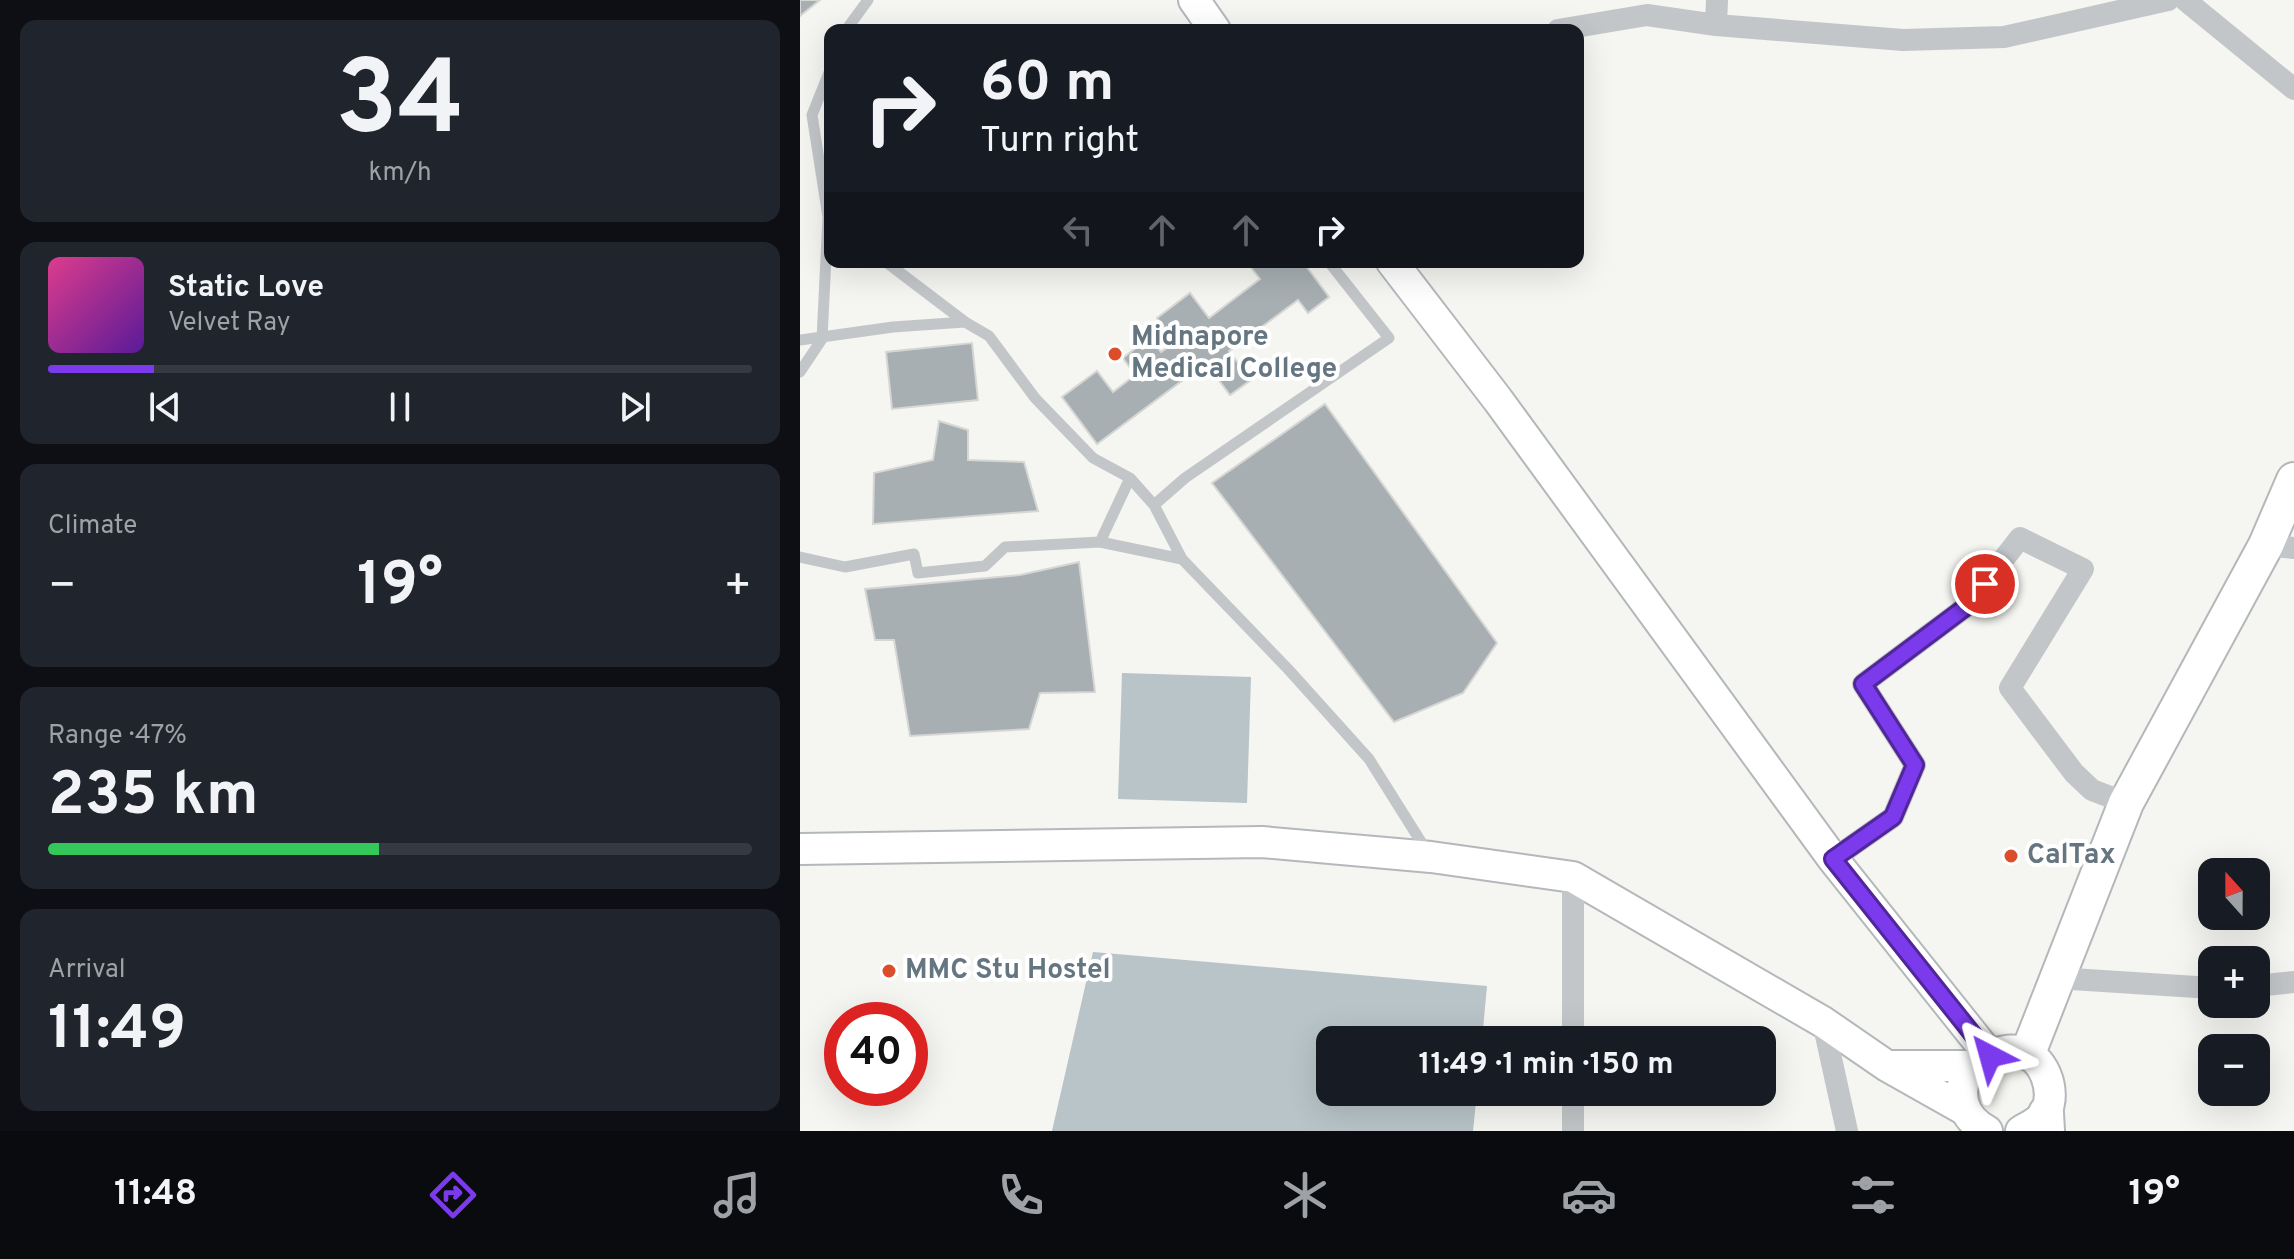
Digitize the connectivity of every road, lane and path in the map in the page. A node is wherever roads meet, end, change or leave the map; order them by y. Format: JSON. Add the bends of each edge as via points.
{"nodes":[{"id":1,"x":868,"y":0,"type":"edge"},
{"id":2,"x":1194,"y":0,"type":"edge"},
{"id":3,"x":1717,"y":0,"type":"edge"},
{"id":4,"x":2168,"y":0,"type":"edge"},
{"id":5,"x":2185,"y":0,"type":"edge"},
{"id":6,"x":850,"y":24,"type":"edge"},
{"id":7,"x":1211,"y":24,"type":"edge"},
{"id":8,"x":1716,"y":25,"type":"junction"},
{"id":9,"x":1584,"y":26,"type":"edge"},
{"id":10,"x":824,"y":85,"type":"edge"},
{"id":11,"x":2294,"y":89,"type":"edge"},
{"id":12,"x":824,"y":188,"type":"edge"},
{"id":13,"x":826,"y":268,"type":"edge"},
{"id":14,"x":894,"y":268,"type":"edge"},
{"id":15,"x":1334,"y":268,"type":"edge"},
{"id":16,"x":1397,"y":268,"type":"edge"},
{"id":17,"x":965,"y":322,"type":"junction"},
{"id":18,"x":822,"y":339,"type":"junction"},
{"id":19,"x":800,"y":340,"type":"edge"},
{"id":20,"x":800,"y":372,"type":"edge"},
{"id":21,"x":1130,"y":478,"type":"junction"},
{"id":22,"x":2294,"y":480,"type":"edge"},
{"id":23,"x":1154,"y":505,"type":"junction"},
{"id":24,"x":1100,"y":542,"type":"junction"},
{"id":25,"x":2280,"y":547,"type":"edge"},
{"id":26,"x":800,"y":557,"type":"edge"},
{"id":27,"x":1182,"y":559,"type":"junction"},
{"id":28,"x":2126,"y":803,"type":"junction"},
{"id":29,"x":800,"y":849,"type":"edge"},
{"id":30,"x":1431,"y":857,"type":"junction"},
{"id":31,"x":1833,"y":859,"type":"junction"},
{"id":32,"x":1573,"y":877,"type":"junction"},
{"id":33,"x":2056,"y":978,"type":"junction"},
{"id":34,"x":2294,"y":982,"type":"edge"},
{"id":35,"x":2270,"y":985,"type":"edge"},
{"id":36,"x":2198,"y":987,"type":"edge"},
{"id":37,"x":1823,"y":1022,"type":"junction"},
{"id":38,"x":1573,"y":1026,"type":"edge"},
{"id":39,"x":2028,"y":1053,"type":"junction"},
{"id":40,"x":1981,"y":1061,"type":"junction"},
{"id":41,"x":1887,"y":1066,"type":"junction"},
{"id":42,"x":1573,"y":1106,"type":"edge"},
{"id":43,"x":1965,"y":1110,"type":"junction"},
{"id":44,"x":2038,"y":1125,"type":"edge"},
{"id":45,"x":1573,"y":1131,"type":"edge"},
{"id":46,"x":1847,"y":1131,"type":"edge"},
{"id":47,"x":1987,"y":1131,"type":"edge"}],
"edges":[{"from":1,"to":6,"type":"lane"},
{"from":2,"to":7,"type":"main road"},
{"from":3,"to":8,"type":"street"},
{"from":4,"to":8,"type":"street","via":[[2004,37],[1903,40]]},
{"from":5,"to":11,"type":"street"},
{"from":8,"to":9,"type":"street","via":[[1647,15]]},
{"from":10,"to":12,"type":"lane","via":[[812,115]]},
{"from":13,"to":18,"type":"lane"},
{"from":14,"to":17,"type":"lane"},
{"from":15,"to":23,"type":"lane","via":[[1389,338],[1185,478]]},
{"from":16,"to":31,"type":"main road"},
{"from":17,"to":18,"type":"lane"},
{"from":17,"to":21,"type":"lane","via":[[989,336],[1035,398],[1093,458]]},
{"from":18,"to":19,"type":"lane"},
{"from":18,"to":20,"type":"lane"},
{"from":21,"to":23,"type":"lane"},
{"from":21,"to":24,"type":"lane"},
{"from":22,"to":25,"type":"main road"},
{"from":23,"to":27,"type":"lane"},
{"from":24,"to":26,"type":"lane","via":[[1005,547],[985,566],[918,573],[914,554],[845,567]]},
{"from":24,"to":27,"type":"lane"},
{"from":25,"to":28,"type":"main road"},
{"from":27,"to":30,"type":"lane","via":[[1369,759]]},
{"from":28,"to":31,"type":"street","via":[[2092,790],[2074,773],[2010,688],[2083,569],[2020,538],[1967,606],[1863,684],[1915,765],[1893,817]]},
{"from":28,"to":33,"type":"main road"},
{"from":29,"to":30,"type":"main road","via":[[1262,842]]},
{"from":30,"to":32,"type":"main road"},
{"from":31,"to":40,"type":"main road"},
{"from":32,"to":37,"type":"main road"},
{"from":32,"to":38,"type":"street"},
{"from":33,"to":36,"type":"street"},
{"from":33,"to":39,"type":"main road"},
{"from":34,"to":35,"type":"street"},
{"from":37,"to":41,"type":"main road"},
{"from":37,"to":46,"type":"street"},
{"from":39,"to":40,"type":"main road","via":[[2007,1050]]},
{"from":39,"to":44,"type":"main road","via":[[2042,1066],[2048,1082],[2050,1099]]},
{"from":40,"to":41,"type":"main road"},
{"from":40,"to":43,"type":"main road","via":[[1962,1088]]},
{"from":41,"to":43,"type":"main road"},
{"from":42,"to":45,"type":"street"},
{"from":43,"to":47,"type":"main road"}]}
